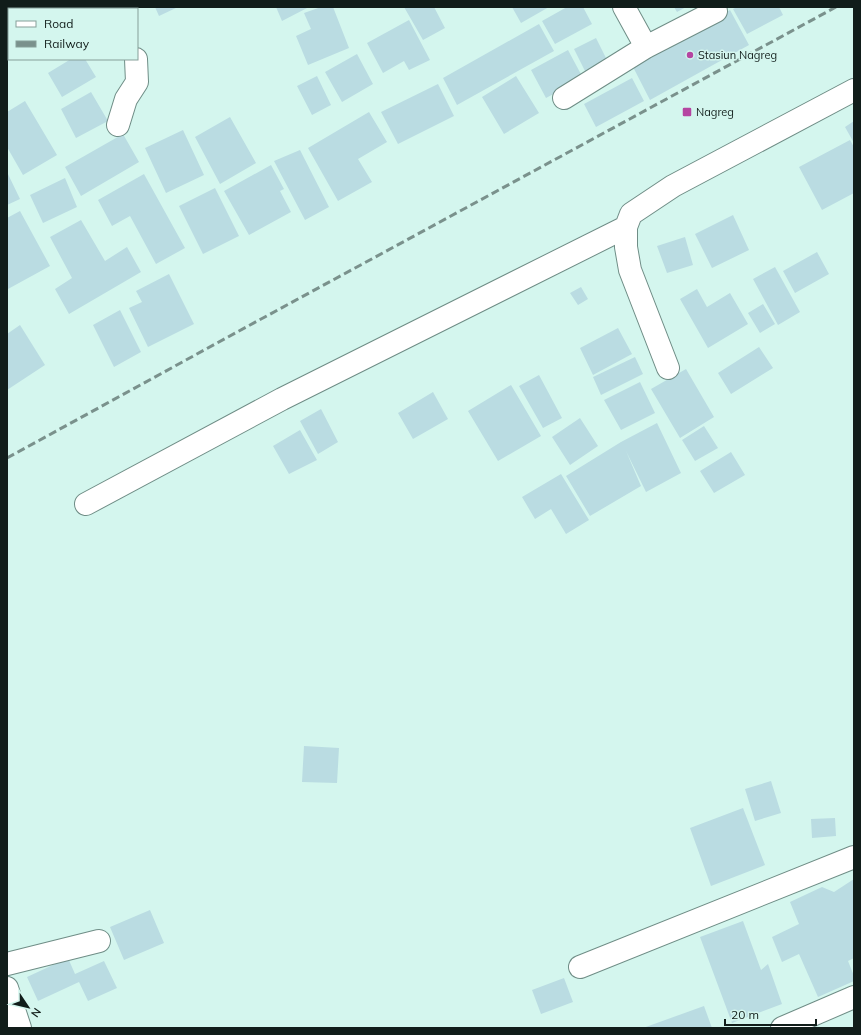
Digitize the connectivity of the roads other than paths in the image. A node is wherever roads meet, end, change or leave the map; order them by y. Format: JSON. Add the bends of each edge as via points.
{"nodes":[{"id":1,"x":624,"y":7,"type":"edge"},
{"id":2,"x":716,"y":11,"type":"dead end"},
{"id":3,"x":646,"y":47,"type":"junction"},
{"id":4,"x":136,"y":60,"type":"edge"},
{"id":5,"x":854,"y":90,"type":"edge"},
{"id":6,"x":564,"y":98,"type":"dead end"},
{"id":7,"x":118,"y":125,"type":"dead end"},
{"id":8,"x":626,"y":227,"type":"junction"},
{"id":9,"x":668,"y":368,"type":"dead end"},
{"id":10,"x":86,"y":504,"type":"dead end"},
{"id":11,"x":854,"y":857,"type":"edge"},
{"id":12,"x":99,"y":941,"type":"dead end"},
{"id":13,"x":7,"y":964,"type":"edge"},
{"id":14,"x":580,"y":967,"type":"dead end"},
{"id":15,"x":7,"y":988,"type":"edge"},
{"id":16,"x":854,"y":997,"type":"edge"},
{"id":17,"x":20,"y":1028,"type":"edge"},
{"id":18,"x":782,"y":1028,"type":"edge"}],
"edges":[{"from":1,"to":3,"type":"street"},
{"from":2,"to":3,"type":"street"},
{"from":3,"to":6,"type":"street"},
{"from":4,"to":7,"type":"street","via":[[137,82],[126,99]]},
{"from":5,"to":8,"type":"street","via":[[673,186],[632,214]]},
{"from":8,"to":9,"type":"street","via":[[630,270]]},
{"from":8,"to":10,"type":"street","via":[[282,399]]},
{"from":11,"to":14,"type":"street"},
{"from":12,"to":13,"type":"street"},
{"from":15,"to":17,"type":"street"},
{"from":16,"to":18,"type":"street"}]}
